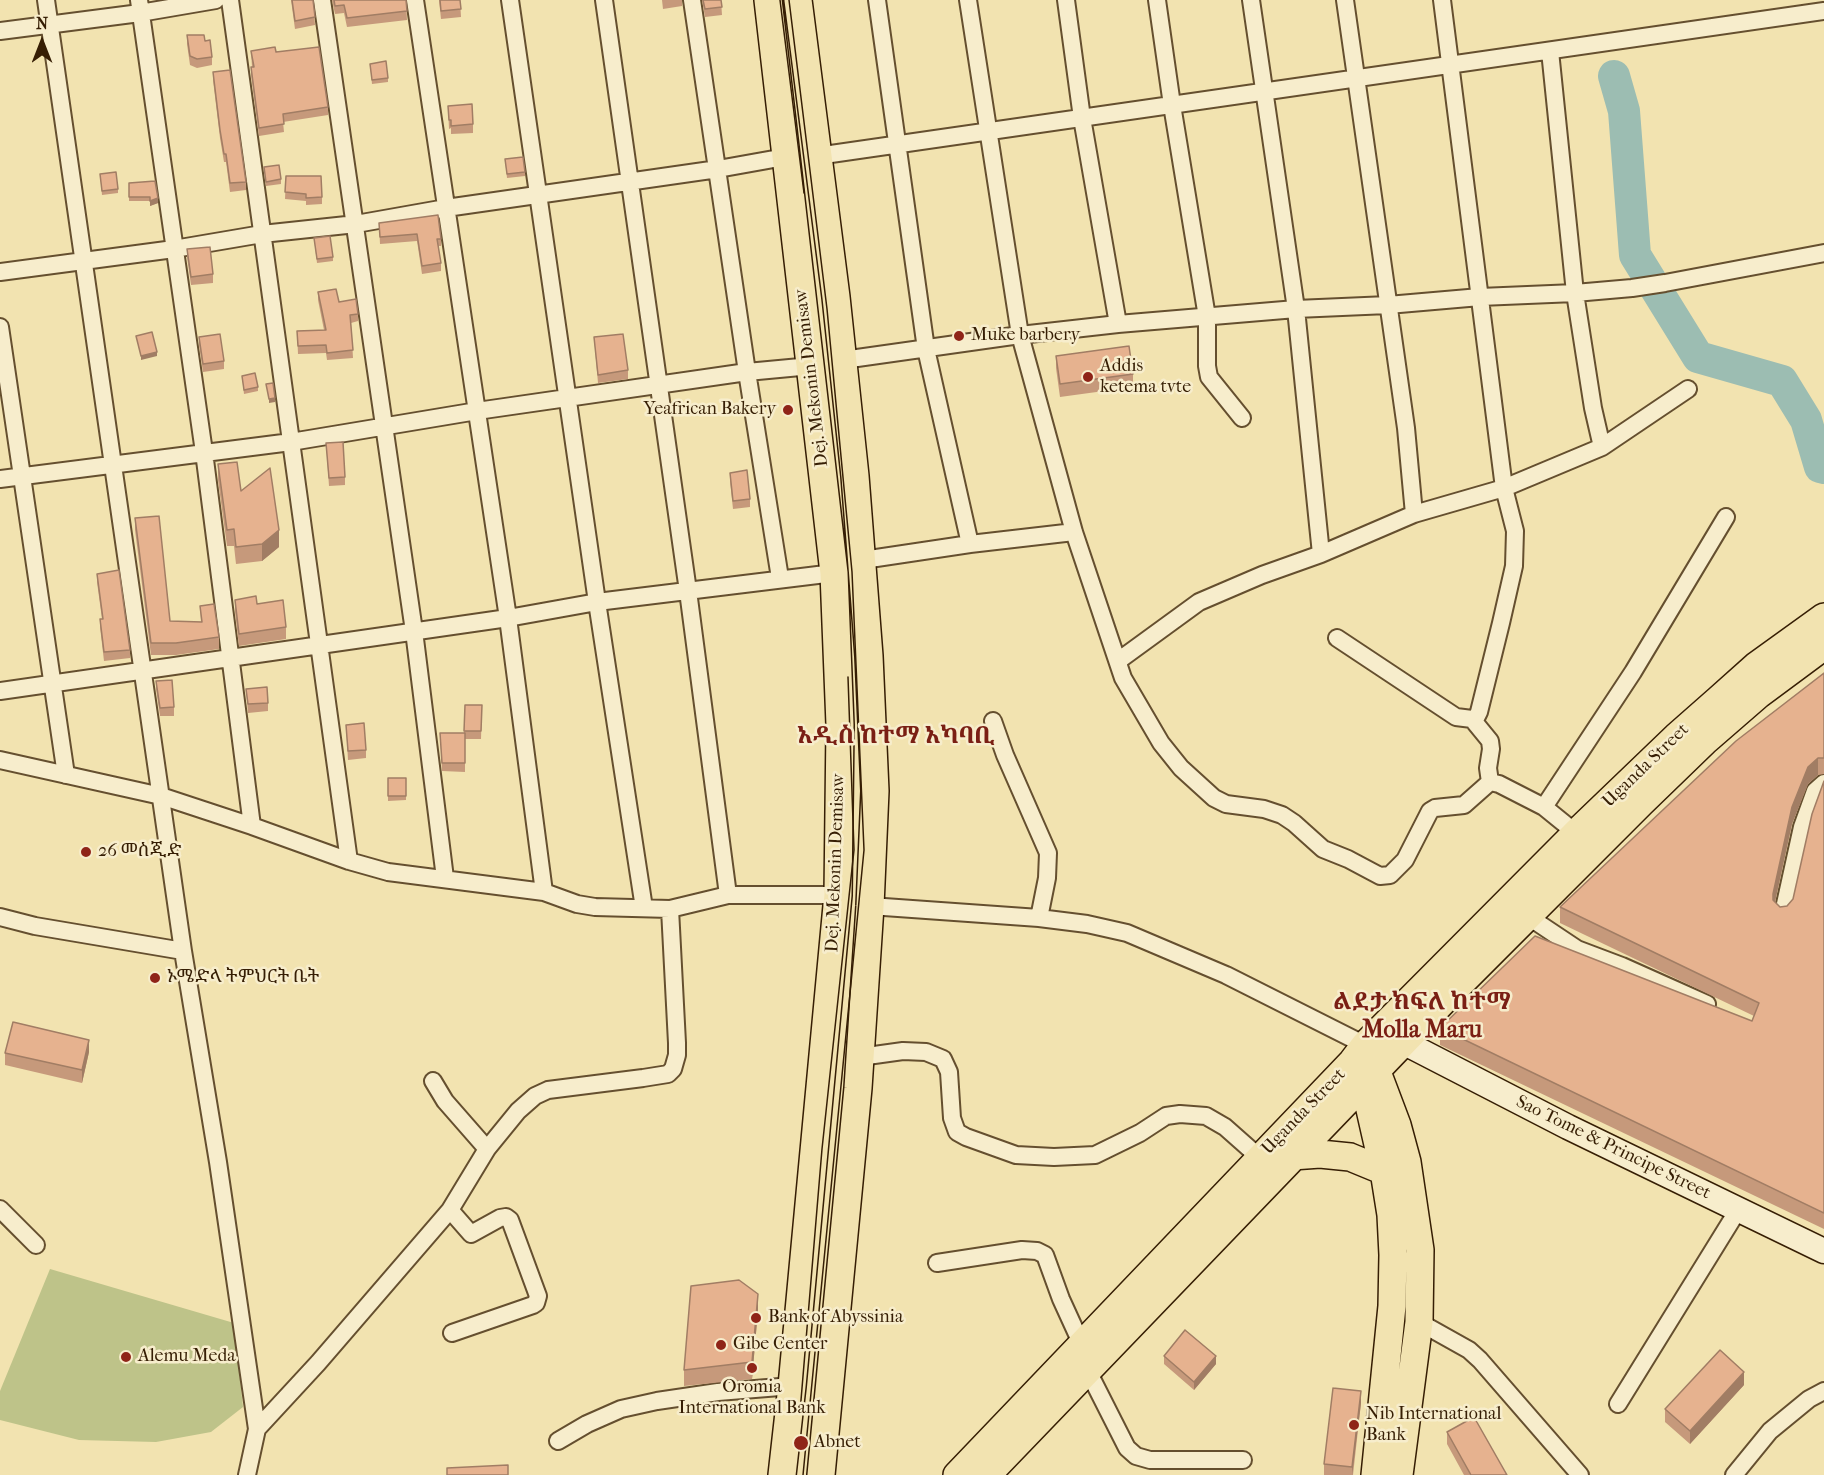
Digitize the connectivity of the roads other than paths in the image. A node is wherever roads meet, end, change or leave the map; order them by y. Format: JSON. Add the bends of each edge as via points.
{"nodes":[{"id":1,"x":46,"y":0,"type":"edge"},
{"id":2,"x":216,"y":0,"type":"edge"},
{"id":3,"x":230,"y":0,"type":"edge"},
{"id":4,"x":322,"y":0,"type":"edge"},
{"id":5,"x":415,"y":0,"type":"edge"},
{"id":6,"x":510,"y":0,"type":"edge"},
{"id":7,"x":604,"y":0,"type":"edge"},
{"id":8,"x":692,"y":0,"type":"edge"},
{"id":9,"x":768,"y":0,"type":"edge"},
{"id":10,"x":798,"y":0,"type":"edge"},
{"id":11,"x":877,"y":0,"type":"edge"},
{"id":12,"x":968,"y":0,"type":"edge"},
{"id":13,"x":1066,"y":0,"type":"edge"},
{"id":14,"x":1157,"y":0,"type":"edge"},
{"id":15,"x":1251,"y":0,"type":"edge"},
{"id":16,"x":1345,"y":0,"type":"edge"},
{"id":17,"x":1442,"y":0,"type":"edge"},
{"id":18,"x":139,"y":7,"type":"edge"},
{"id":19,"x":1824,"y":11,"type":"edge"},
{"id":20,"x":50,"y":23,"type":"junction"},
{"id":21,"x":0,"y":31,"type":"edge"},
{"id":22,"x":1550,"y":51,"type":"junction"},
{"id":23,"x":1451,"y":65,"type":"junction"},
{"id":24,"x":1355,"y":79,"type":"junction"},
{"id":25,"x":1265,"y":92,"type":"junction"},
{"id":26,"x":1172,"y":105,"type":"junction"},
{"id":27,"x":1082,"y":118,"type":"junction"},
{"id":28,"x":988,"y":131,"type":"junction"},
{"id":29,"x":896,"y":144,"type":"junction"},
{"id":30,"x":817,"y":156,"type":"junction"},
{"id":31,"x":785,"y":157,"type":"junction"},
{"id":32,"x":718,"y":169,"type":"junction"},
{"id":33,"x":629,"y":180,"type":"junction"},
{"id":34,"x":538,"y":195,"type":"junction"},
{"id":35,"x":446,"y":208,"type":"junction"},
{"id":36,"x":356,"y":224,"type":"junction"},
{"id":37,"x":262,"y":234,"type":"junction"},
{"id":38,"x":174,"y":249,"type":"junction"},
{"id":39,"x":1824,"y":253,"type":"edge"},
{"id":40,"x":84,"y":260,"type":"junction"},
{"id":41,"x":0,"y":272,"type":"edge"},
{"id":42,"x":1575,"y":293,"type":"junction"},
{"id":43,"x":1480,"y":297,"type":"junction"},
{"id":44,"x":1388,"y":305,"type":"junction"},
{"id":45,"x":1296,"y":309,"type":"junction"},
{"id":46,"x":1207,"y":317,"type":"junction"},
{"id":47,"x":1118,"y":324,"type":"junction"},
{"id":48,"x":0,"y":327,"type":"edge"},
{"id":49,"x":1020,"y":334,"type":"junction"},
{"id":50,"x":926,"y":350,"type":"junction"},
{"id":51,"x":843,"y":360,"type":"junction"},
{"id":52,"x":811,"y":366,"type":"junction"},
{"id":53,"x":747,"y":372,"type":"junction"},
{"id":54,"x":657,"y":385,"type":"junction"},
{"id":55,"x":1688,"y":389,"type":"dead end"},
{"id":56,"x":567,"y":398,"type":"junction"},
{"id":57,"x":477,"y":411,"type":"junction"},
{"id":58,"x":1242,"y":418,"type":"dead end"},
{"id":59,"x":386,"y":426,"type":"junction"},
{"id":60,"x":291,"y":442,"type":"junction"},
{"id":61,"x":1602,"y":447,"type":"junction"},
{"id":62,"x":204,"y":452,"type":"junction"},
{"id":63,"x":113,"y":465,"type":"junction"},
{"id":64,"x":22,"y":476,"type":"junction"},
{"id":65,"x":0,"y":479,"type":"edge"},
{"id":66,"x":1504,"y":488,"type":"junction"},
{"id":67,"x":1414,"y":513,"type":"junction"},
{"id":68,"x":1726,"y":517,"type":"dead end"},
{"id":69,"x":1074,"y":532,"type":"junction"},
{"id":70,"x":970,"y":544,"type":"junction"},
{"id":71,"x":1321,"y":554,"type":"junction"},
{"id":72,"x":863,"y":560,"type":"junction"},
{"id":73,"x":834,"y":573,"type":"junction"},
{"id":74,"x":780,"y":578,"type":"junction"},
{"id":75,"x":688,"y":591,"type":"junction"},
{"id":76,"x":597,"y":602,"type":"junction"},
{"id":77,"x":1824,"y":617,"type":"edge"},
{"id":78,"x":508,"y":618,"type":"junction"},
{"id":79,"x":414,"y":631,"type":"junction"},
{"id":80,"x":1337,"y":639,"type":"dead end"},
{"id":81,"x":319,"y":644,"type":"junction"},
{"id":82,"x":1824,"y":646,"type":"edge"},
{"id":83,"x":231,"y":658,"type":"junction"},
{"id":84,"x":1118,"y":661,"type":"junction"},
{"id":85,"x":142,"y":669,"type":"junction"},
{"id":86,"x":52,"y":683,"type":"junction"},
{"id":87,"x":0,"y":691,"type":"edge"},
{"id":88,"x":1472,"y":719,"type":"junction"},
{"id":89,"x":993,"y":721,"type":"dead end"},
{"id":90,"x":0,"y":760,"type":"edge"},
{"id":91,"x":66,"y":775,"type":"junction"},
{"id":92,"x":1490,"y":782,"type":"junction"},
{"id":93,"x":1824,"y":783,"type":"edge"},
{"id":94,"x":161,"y":796,"type":"junction"},
{"id":95,"x":1544,"y":807,"type":"junction"},
{"id":96,"x":252,"y":826,"type":"junction"},
{"id":97,"x":1576,"y":833,"type":"junction"},
{"id":98,"x":349,"y":861,"type":"junction"},
{"id":99,"x":445,"y":878,"type":"junction"},
{"id":100,"x":544,"y":892,"type":"junction"},
{"id":101,"x":728,"y":895,"type":"junction"},
{"id":102,"x":838,"y":895,"type":"junction"},
{"id":103,"x":870,"y":906,"type":"junction"},
{"id":104,"x":644,"y":908,"type":"junction"},
{"id":105,"x":670,"y":909,"type":"junction"},
{"id":106,"x":1783,"y":913,"type":"edge"},
{"id":107,"x":0,"y":917,"type":"edge"},
{"id":108,"x":1529,"y":917,"type":"junction"},
{"id":109,"x":1039,"y":918,"type":"junction"},
{"id":110,"x":183,"y":951,"type":"junction"},
{"id":111,"x":1707,"y":1004,"type":"edge"},
{"id":112,"x":1403,"y":1042,"type":"junction"},
{"id":113,"x":860,"y":1057,"type":"junction"},
{"id":114,"x":1364,"y":1065,"type":"junction"},
{"id":115,"x":433,"y":1081,"type":"dead end"},
{"id":116,"x":487,"y":1149,"type":"junction"},
{"id":117,"x":1292,"y":1156,"type":"junction"},
{"id":118,"x":1260,"y":1158,"type":"junction"},
{"id":119,"x":1384,"y":1171,"type":"junction"},
{"id":120,"x":0,"y":1209,"type":"edge"},
{"id":121,"x":450,"y":1210,"type":"junction"},
{"id":122,"x":1738,"y":1210,"type":"junction"},
{"id":123,"x":36,"y":1245,"type":"dead end"},
{"id":124,"x":1824,"y":1251,"type":"edge"},
{"id":125,"x":937,"y":1263,"type":"dead end"},
{"id":126,"x":1419,"y":1322,"type":"junction"},
{"id":127,"x":453,"y":1333,"type":"dead end"},
{"id":128,"x":1085,"y":1357,"type":"junction"},
{"id":129,"x":792,"y":1386,"type":"junction"},
{"id":130,"x":1824,"y":1391,"type":"edge"},
{"id":131,"x":1618,"y":1404,"type":"dead end"},
{"id":132,"x":256,"y":1430,"type":"junction"},
{"id":133,"x":558,"y":1441,"type":"dead end"},
{"id":134,"x":1243,"y":1460,"type":"dead end"},
{"id":135,"x":247,"y":1475,"type":"edge"},
{"id":136,"x":782,"y":1475,"type":"edge"},
{"id":137,"x":820,"y":1475,"type":"edge"},
{"id":138,"x":957,"y":1475,"type":"edge"},
{"id":139,"x":987,"y":1475,"type":"edge"},
{"id":140,"x":1375,"y":1475,"type":"edge"},
{"id":141,"x":1399,"y":1475,"type":"edge"},
{"id":142,"x":1580,"y":1475,"type":"edge"},
{"id":143,"x":1734,"y":1475,"type":"edge"}],
"edges":[{"from":1,"to":20,"type":"street"},
{"from":2,"to":18,"type":"street"},
{"from":3,"to":37,"type":"street"},
{"from":4,"to":36,"type":"street"},
{"from":5,"to":35,"type":"street"},
{"from":6,"to":34,"type":"street"},
{"from":7,"to":33,"type":"street"},
{"from":8,"to":32,"type":"street"},
{"from":9,"to":31,"type":"main road","name":"Dej. Mekonin Demisaw"},
{"from":10,"to":30,"type":"main road","name":"Dej. Mekonin Demisaw"},
{"from":11,"to":29,"type":"street"},
{"from":12,"to":28,"type":"street"},
{"from":13,"to":27,"type":"street"},
{"from":14,"to":26,"type":"street"},
{"from":15,"to":25,"type":"street"},
{"from":16,"to":24,"type":"street"},
{"from":17,"to":23,"type":"street"},
{"from":18,"to":20,"type":"street"},
{"from":18,"to":38,"type":"street"},
{"from":19,"to":22,"type":"street"},
{"from":20,"to":21,"type":"street"},
{"from":20,"to":40,"type":"street"},
{"from":22,"to":23,"type":"street"},
{"from":22,"to":42,"type":"street"},
{"from":23,"to":24,"type":"street"},
{"from":23,"to":43,"type":"street"},
{"from":24,"to":25,"type":"street"},
{"from":24,"to":44,"type":"street"},
{"from":25,"to":26,"type":"street"},
{"from":25,"to":45,"type":"street"},
{"from":26,"to":27,"type":"street"},
{"from":26,"to":46,"type":"street"},
{"from":27,"to":28,"type":"street"},
{"from":27,"to":47,"type":"street"},
{"from":28,"to":29,"type":"street"},
{"from":28,"to":49,"type":"street"},
{"from":29,"to":30,"type":"street"},
{"from":29,"to":50,"type":"street"},
{"from":30,"to":51,"type":"main road","name":"Dej. Mekonin Demisaw"},
{"from":31,"to":32,"type":"street"},
{"from":31,"to":52,"type":"main road","name":"Dej. Mekonin Demisaw"},
{"from":32,"to":33,"type":"street"},
{"from":32,"to":53,"type":"street"},
{"from":33,"to":34,"type":"street"},
{"from":33,"to":54,"type":"street"},
{"from":34,"to":35,"type":"street"},
{"from":34,"to":56,"type":"street"},
{"from":35,"to":36,"type":"street"},
{"from":35,"to":57,"type":"street"},
{"from":36,"to":37,"type":"street"},
{"from":36,"to":59,"type":"street"},
{"from":37,"to":38,"type":"street"},
{"from":37,"to":60,"type":"street"},
{"from":38,"to":40,"type":"street"},
{"from":38,"to":62,"type":"street"},
{"from":39,"to":42,"type":"street","via":[[1665,284]]},
{"from":40,"to":41,"type":"street"},
{"from":40,"to":63,"type":"street"},
{"from":42,"to":43,"type":"street"},
{"from":42,"to":61,"type":"street"},
{"from":43,"to":44,"type":"street"},
{"from":43,"to":66,"type":"street"},
{"from":44,"to":45,"type":"street"},
{"from":44,"to":67,"type":"street"},
{"from":45,"to":46,"type":"street"},
{"from":45,"to":71,"type":"street"},
{"from":46,"to":47,"type":"street"},
{"from":46,"to":58,"type":"street","via":[[1209,377]]},
{"from":47,"to":49,"type":"street"},
{"from":48,"to":64,"type":"street"},
{"from":49,"to":50,"type":"street"},
{"from":49,"to":69,"type":"street"},
{"from":50,"to":51,"type":"street"},
{"from":50,"to":70,"type":"street"},
{"from":51,"to":72,"type":"main road","name":"Dej. Mekonin Demisaw"},
{"from":52,"to":53,"type":"street"},
{"from":52,"to":73,"type":"main road","name":"Dej. Mekonin Demisaw"},
{"from":53,"to":54,"type":"street"},
{"from":53,"to":74,"type":"street"},
{"from":54,"to":56,"type":"street"},
{"from":54,"to":75,"type":"street"},
{"from":55,"to":61,"type":"street"},
{"from":56,"to":57,"type":"street"},
{"from":56,"to":76,"type":"street"},
{"from":57,"to":59,"type":"street"},
{"from":57,"to":78,"type":"street"},
{"from":59,"to":60,"type":"street"},
{"from":59,"to":79,"type":"street"},
{"from":60,"to":62,"type":"street"},
{"from":60,"to":81,"type":"street"},
{"from":61,"to":66,"type":"street"},
{"from":62,"to":63,"type":"street"},
{"from":62,"to":83,"type":"street"},
{"from":63,"to":64,"type":"street"},
{"from":63,"to":85,"type":"street"},
{"from":64,"to":65,"type":"street"},
{"from":64,"to":86,"type":"street"},
{"from":66,"to":67,"type":"street"},
{"from":66,"to":88,"type":"street","via":[[1515,531],[1514,566],[1479,712]]},
{"from":67,"to":71,"type":"street"},
{"from":68,"to":95,"type":"street","via":[[1633,672]]},
{"from":69,"to":70,"type":"street"},
{"from":69,"to":84,"type":"street"},
{"from":70,"to":72,"type":"street"},
{"from":71,"to":84,"type":"street","via":[[1199,602]]},
{"from":72,"to":103,"type":"main road","name":"Dej. Mekonin Demisaw","via":[[874,791]]},
{"from":73,"to":74,"type":"street"},
{"from":73,"to":102,"type":"main road","name":"Dej. Mekonin Demisaw","via":[[840,725]]},
{"from":74,"to":75,"type":"street"},
{"from":75,"to":76,"type":"street"},
{"from":75,"to":101,"type":"street"},
{"from":76,"to":78,"type":"street"},
{"from":76,"to":104,"type":"street"},
{"from":77,"to":97,"type":"main road","name":"Uganda Street","via":[[1718,699]]},
{"from":78,"to":79,"type":"street"},
{"from":78,"to":100,"type":"street"},
{"from":79,"to":81,"type":"street"},
{"from":79,"to":99,"type":"street"},
{"from":80,"to":88,"type":"street","via":[[1456,717]]},
{"from":81,"to":83,"type":"street"},
{"from":81,"to":98,"type":"street"},
{"from":82,"to":108,"type":"main road","name":"Uganda Street","via":[[1705,741]]},
{"from":83,"to":85,"type":"street"},
{"from":83,"to":96,"type":"street"},
{"from":84,"to":92,"type":"street","via":[[1123,678],[1161,743],[1214,798],[1282,815],[1323,849],[1380,876],[1390,875],[1405,860],[1430,811],[1464,806]]},
{"from":85,"to":86,"type":"street"},
{"from":85,"to":94,"type":"street"},
{"from":86,"to":87,"type":"street"},
{"from":86,"to":91,"type":"street"},
{"from":88,"to":92,"type":"street","via":[[1490,741]]},
{"from":89,"to":109,"type":"street","via":[[1048,853]]},
{"from":90,"to":91,"type":"street"},
{"from":91,"to":94,"type":"street"},
{"from":92,"to":95,"type":"street"},
{"from":93,"to":106,"type":"street","via":[[1815,791],[1802,827]]},
{"from":94,"to":96,"type":"street"},
{"from":94,"to":110,"type":"street"},
{"from":95,"to":97,"type":"street"},
{"from":96,"to":98,"type":"street"},
{"from":97,"to":114,"type":"main road","name":"Uganda Street"},
{"from":98,"to":99,"type":"street","via":[[388,872]]},
{"from":99,"to":100,"type":"street"},
{"from":100,"to":104,"type":"street","via":[[586,905]]},
{"from":101,"to":102,"type":"street"},
{"from":101,"to":105,"type":"street"},
{"from":102,"to":129,"type":"main road","name":"Dej. Mekonin Demisaw"},
{"from":103,"to":109,"type":"street"},
{"from":103,"to":113,"type":"main road","name":"Dej. Mekonin Demisaw"},
{"from":104,"to":105,"type":"street"},
{"from":105,"to":116,"type":"street","via":[[677,1042],[673,1070],[644,1078],[548,1090],[518,1111]]},
{"from":107,"to":110,"type":"street"},
{"from":108,"to":111,"type":"street","via":[[1578,950]]},
{"from":108,"to":112,"type":"main road","name":"Uganda Street"},
{"from":109,"to":114,"type":"street","via":[[1108,928],[1157,944],[1226,975]]},
{"from":110,"to":132,"type":"street"},
{"from":112,"to":114,"type":"main road","name":"Uganda Street"},
{"from":112,"to":122,"type":"main road","name":"Sao Tome & Principe Street"},
{"from":113,"to":118,"type":"street","via":[[903,1051],[926,1052],[943,1059],[957,1132],[1016,1155],[1095,1155],[1167,1116],[1180,1114],[1206,1116]]},
{"from":113,"to":137,"type":"main road","name":"Dej. Mekonin Demisaw"},
{"from":114,"to":117,"type":"main road","name":"Uganda Street"},
{"from":114,"to":118,"type":"main road","name":"Uganda Street"},
{"from":114,"to":119,"type":"main road"},
{"from":114,"to":126,"type":"main road","via":[[1407,1162],[1420,1250]]},
{"from":115,"to":116,"type":"street","via":[[445,1101]]},
{"from":116,"to":121,"type":"street"},
{"from":117,"to":119,"type":"main road","via":[[1350,1157]]},
{"from":117,"to":128,"type":"main road","name":"Uganda Street"},
{"from":118,"to":128,"type":"main road","name":"Uganda Street"},
{"from":119,"to":140,"type":"main road","via":[[1392,1225],[1392,1306]]},
{"from":120,"to":123,"type":"street"},
{"from":121,"to":127,"type":"street","via":[[471,1234],[500,1218],[510,1220],[538,1296],[533,1305]]},
{"from":121,"to":132,"type":"street"},
{"from":122,"to":124,"type":"main road","name":"Sao Tome & Principe Street"},
{"from":122,"to":131,"type":"street"},
{"from":125,"to":128,"type":"street","via":[[1022,1250],[1045,1255]]},
{"from":126,"to":141,"type":"main road"},
{"from":126,"to":142,"type":"street","via":[[1480,1360]]},
{"from":128,"to":134,"type":"street","via":[[1127,1448],[1136,1456],[1150,1460]]},
{"from":128,"to":138,"type":"main road","name":"Uganda Street"},
{"from":128,"to":139,"type":"main road","name":"Uganda Street"},
{"from":129,"to":133,"type":"street","via":[[718,1392],[621,1409]]},
{"from":129,"to":136,"type":"main road","name":"Dej. Mekonin Demisaw"},
{"from":130,"to":143,"type":"street","via":[[1770,1431]]},
{"from":132,"to":135,"type":"street"}]}
